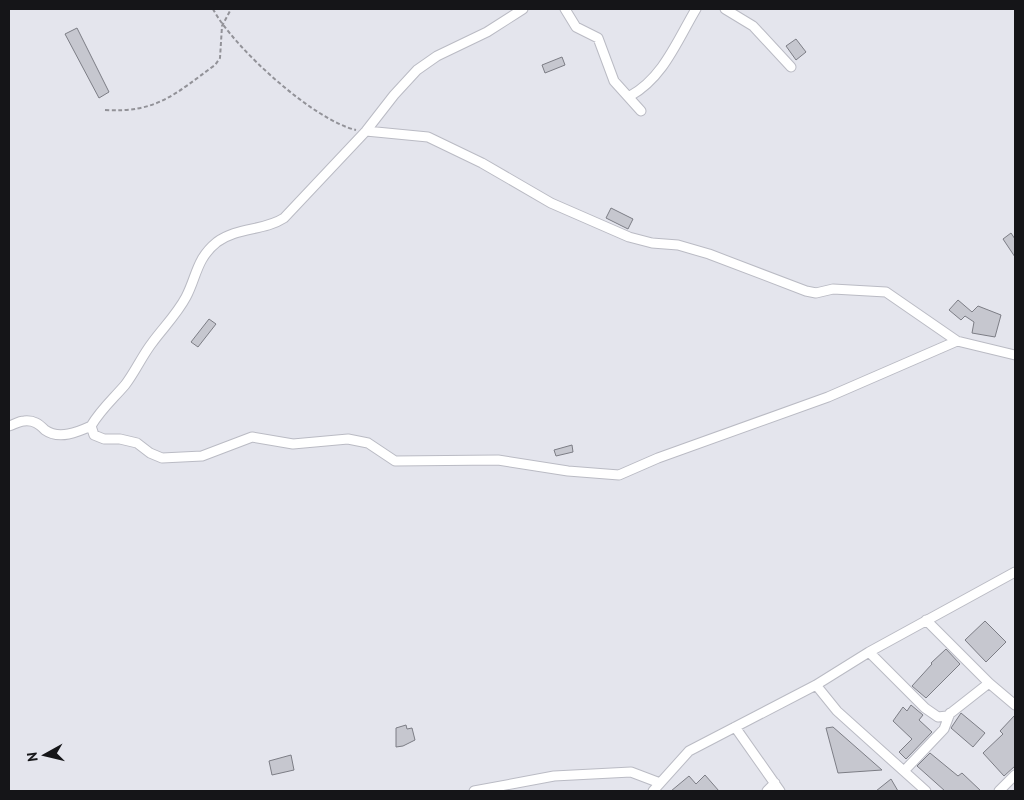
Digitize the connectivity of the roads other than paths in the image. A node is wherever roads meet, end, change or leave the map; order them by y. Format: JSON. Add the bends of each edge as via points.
{"nodes":[{"id":1,"x":523,"y":9,"type":"edge"},
{"id":2,"x":565,"y":9,"type":"edge"},
{"id":3,"x":696,"y":9,"type":"edge"},
{"id":4,"x":725,"y":9,"type":"edge"},
{"id":5,"x":791,"y":66,"type":"dead end"},
{"id":6,"x":630,"y":96,"type":"junction"},
{"id":7,"x":641,"y":111,"type":"dead end"},
{"id":8,"x":366,"y":131,"type":"junction"},
{"id":9,"x":957,"y":341,"type":"junction"},
{"id":10,"x":1015,"y":354,"type":"edge"},
{"id":11,"x":9,"y":426,"type":"edge"},
{"id":12,"x":91,"y":426,"type":"junction"},
{"id":13,"x":1015,"y":572,"type":"edge"},
{"id":14,"x":926,"y":620,"type":"junction"},
{"id":15,"x":869,"y":652,"type":"junction"},
{"id":16,"x":989,"y":683,"type":"junction"},
{"id":17,"x":816,"y":685,"type":"junction"},
{"id":18,"x":1015,"y":705,"type":"edge"},
{"id":19,"x":950,"y":714,"type":"junction"},
{"id":20,"x":735,"y":727,"type":"junction"},
{"id":21,"x":904,"y":772,"type":"junction"},
{"id":22,"x":1015,"y":775,"type":"edge"},
{"id":23,"x":660,"y":783,"type":"junction"},
{"id":24,"x":778,"y":787,"type":"edge"},
{"id":25,"x":474,"y":791,"type":"edge"},
{"id":26,"x":653,"y":791,"type":"edge"},
{"id":27,"x":767,"y":791,"type":"edge"},
{"id":28,"x":926,"y":791,"type":"edge"},
{"id":29,"x":999,"y":791,"type":"edge"}],
"edges":[{"from":1,"to":8,"type":"street","via":[[417,70]]},
{"from":2,"to":6,"type":"street","via":[[576,27],[598,38],[608,71],[624,93]]},
{"from":3,"to":6,"type":"street","via":[[662,68]]},
{"from":4,"to":5,"type":"street","via":[[753,26]]},
{"from":6,"to":7,"type":"street"},
{"from":8,"to":9,"type":"street","via":[[428,137],[482,162],[551,202],[641,241],[678,245],[709,254],[806,291],[833,288],[886,292]]},
{"from":8,"to":12,"type":"street","via":[[284,218],[226,236],[208,250],[194,272],[177,311]]},
{"from":9,"to":10,"type":"street"},
{"from":9,"to":12,"type":"street","via":[[828,397],[619,475],[498,460],[394,461],[368,443],[348,439],[292,444],[252,437],[202,456],[162,458],[138,443],[94,435]]},
{"from":11,"to":12,"type":"street","via":[[24,421],[38,422],[47,431],[62,435]]},
{"from":13,"to":14,"type":"street"},
{"from":14,"to":15,"type":"street"},
{"from":14,"to":16,"type":"street"},
{"from":15,"to":17,"type":"street"},
{"from":15,"to":19,"type":"street","via":[[925,708],[938,717]]},
{"from":16,"to":18,"type":"street"},
{"from":16,"to":19,"type":"street"},
{"from":17,"to":20,"type":"street"},
{"from":17,"to":21,"type":"street","via":[[837,711]]},
{"from":19,"to":21,"type":"street","via":[[944,728]]},
{"from":20,"to":23,"type":"street","via":[[689,751]]},
{"from":20,"to":24,"type":"street"},
{"from":21,"to":28,"type":"street"},
{"from":22,"to":29,"type":"street"},
{"from":23,"to":25,"type":"street","via":[[631,772],[554,776]]},
{"from":23,"to":26,"type":"street"},
{"from":24,"to":27,"type":"street"}]}
